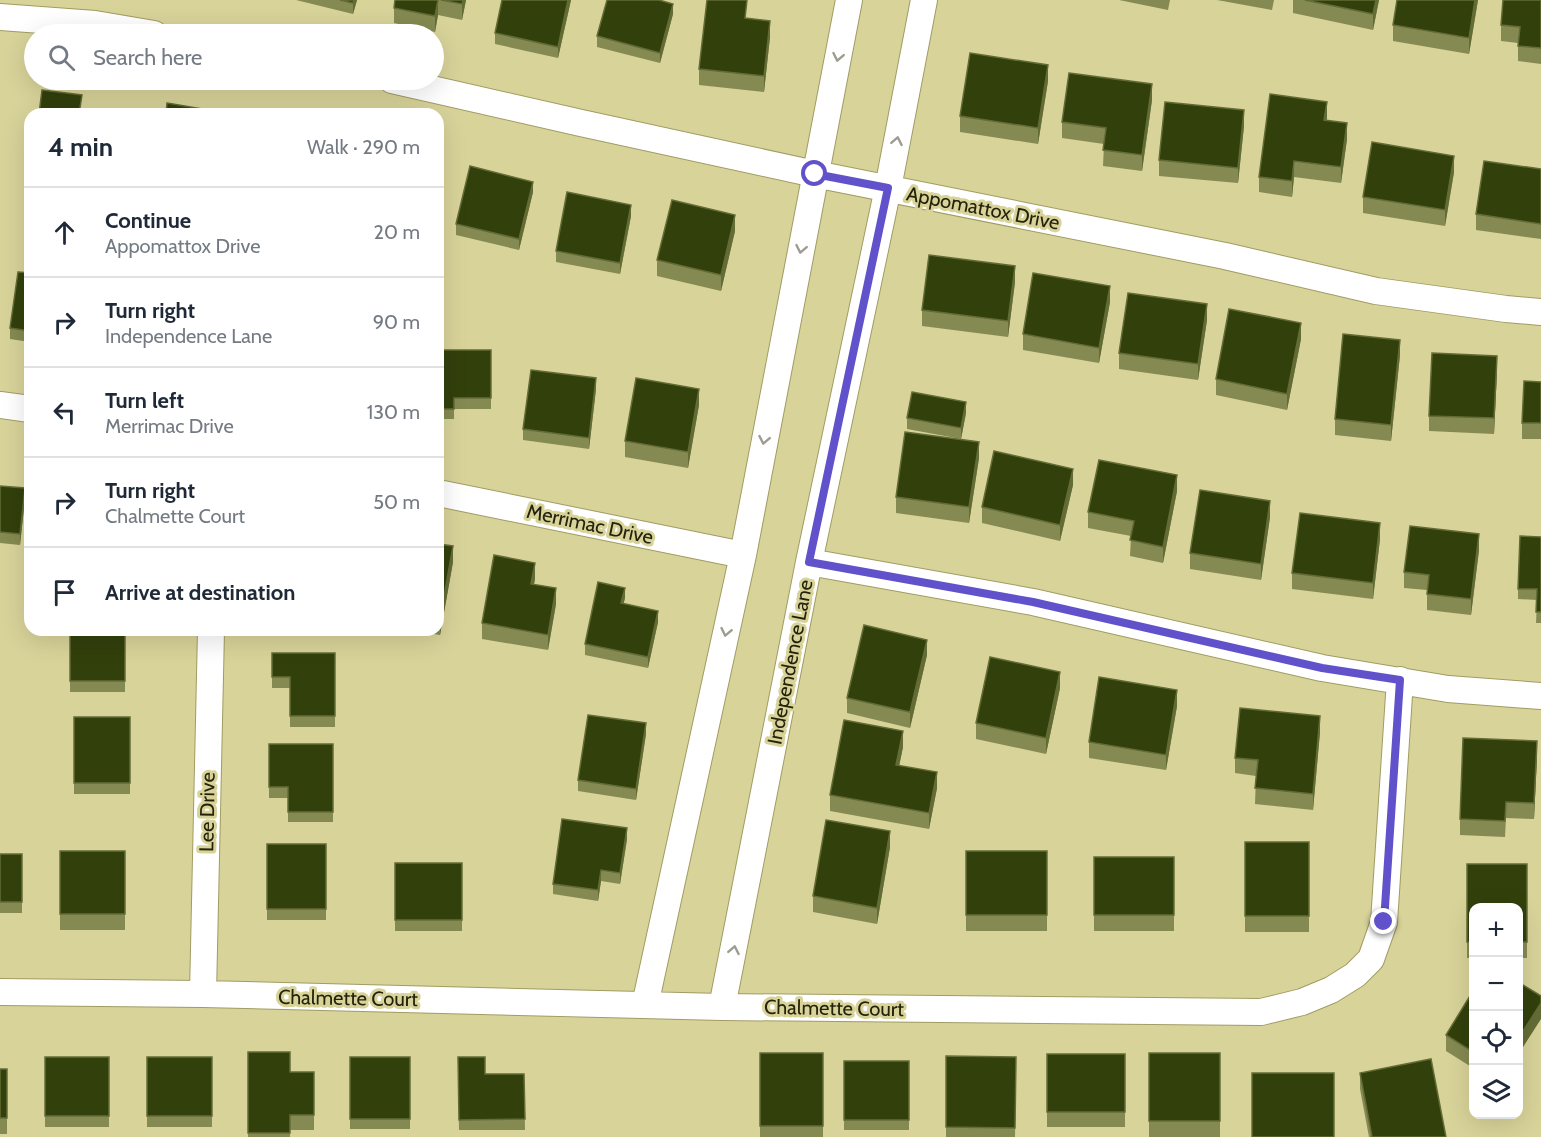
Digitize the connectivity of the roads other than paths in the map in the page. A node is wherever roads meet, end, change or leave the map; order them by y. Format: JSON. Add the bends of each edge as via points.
{"nodes":[{"id":1,"x":849,"y":0,"type":"edge"},
{"id":2,"x":924,"y":0,"type":"edge"},
{"id":3,"x":0,"y":17,"type":"edge"},
{"id":4,"x":95,"y":24,"type":"edge"},
{"id":5,"x":436,"y":90,"type":"edge"},
{"id":6,"x":815,"y":174,"type":"junction"},
{"id":7,"x":888,"y":188,"type":"junction"},
{"id":8,"x":1541,"y":312,"type":"edge"},
{"id":9,"x":0,"y":405,"type":"edge"},
{"id":10,"x":24,"y":408,"type":"edge"},
{"id":11,"x":444,"y":494,"type":"edge"},
{"id":12,"x":742,"y":555,"type":"junction"},
{"id":13,"x":809,"y":562,"type":"junction"},
{"id":14,"x":211,"y":636,"type":"edge"},
{"id":15,"x":1400,"y":680,"type":"junction"},
{"id":16,"x":1541,"y":696,"type":"edge"},
{"id":17,"x":0,"y":992,"type":"edge"},
{"id":18,"x":203,"y":994,"type":"junction"},
{"id":19,"x":645,"y":1005,"type":"junction"},
{"id":20,"x":722,"y":1007,"type":"junction"}],
"edges":[{"from":1,"to":6,"type":"street","one_way":true},
{"from":7,"to":2,"type":"street","name":"Independence Lane","one_way":true},
{"from":3,"to":4,"type":"street"},
{"from":5,"to":6,"type":"street","name":"Appomattox Drive"},
{"from":6,"to":7,"type":"street","name":"Appomattox Drive"},
{"from":6,"to":12,"type":"street","one_way":true},
{"from":7,"to":8,"type":"street","name":"Appomattox Drive","via":[[1225,256],[1376,291]]},
{"from":7,"to":13,"type":"street","name":"Independence Lane"},
{"from":9,"to":10,"type":"street"},
{"from":11,"to":12,"type":"street","name":"Merrimac Drive"},
{"from":12,"to":19,"type":"street","one_way":true},
{"from":13,"to":15,"type":"street","via":[[1033,602],[1322,668]]},
{"from":20,"to":13,"type":"street","name":"Independence Lane","one_way":true},
{"from":14,"to":18,"type":"street","name":"Lee Drive"},
{"from":15,"to":16,"type":"street","via":[[1448,689]]},
{"from":15,"to":20,"type":"street","name":"Chalmette Court","via":[[1384,922],[1371,959],[1331,990],[1260,1012]]},
{"from":17,"to":18,"type":"street","name":"Chalmette Court"},
{"from":18,"to":19,"type":"street","name":"Chalmette Court"},
{"from":19,"to":20,"type":"street","name":"Chalmette Court"}]}
